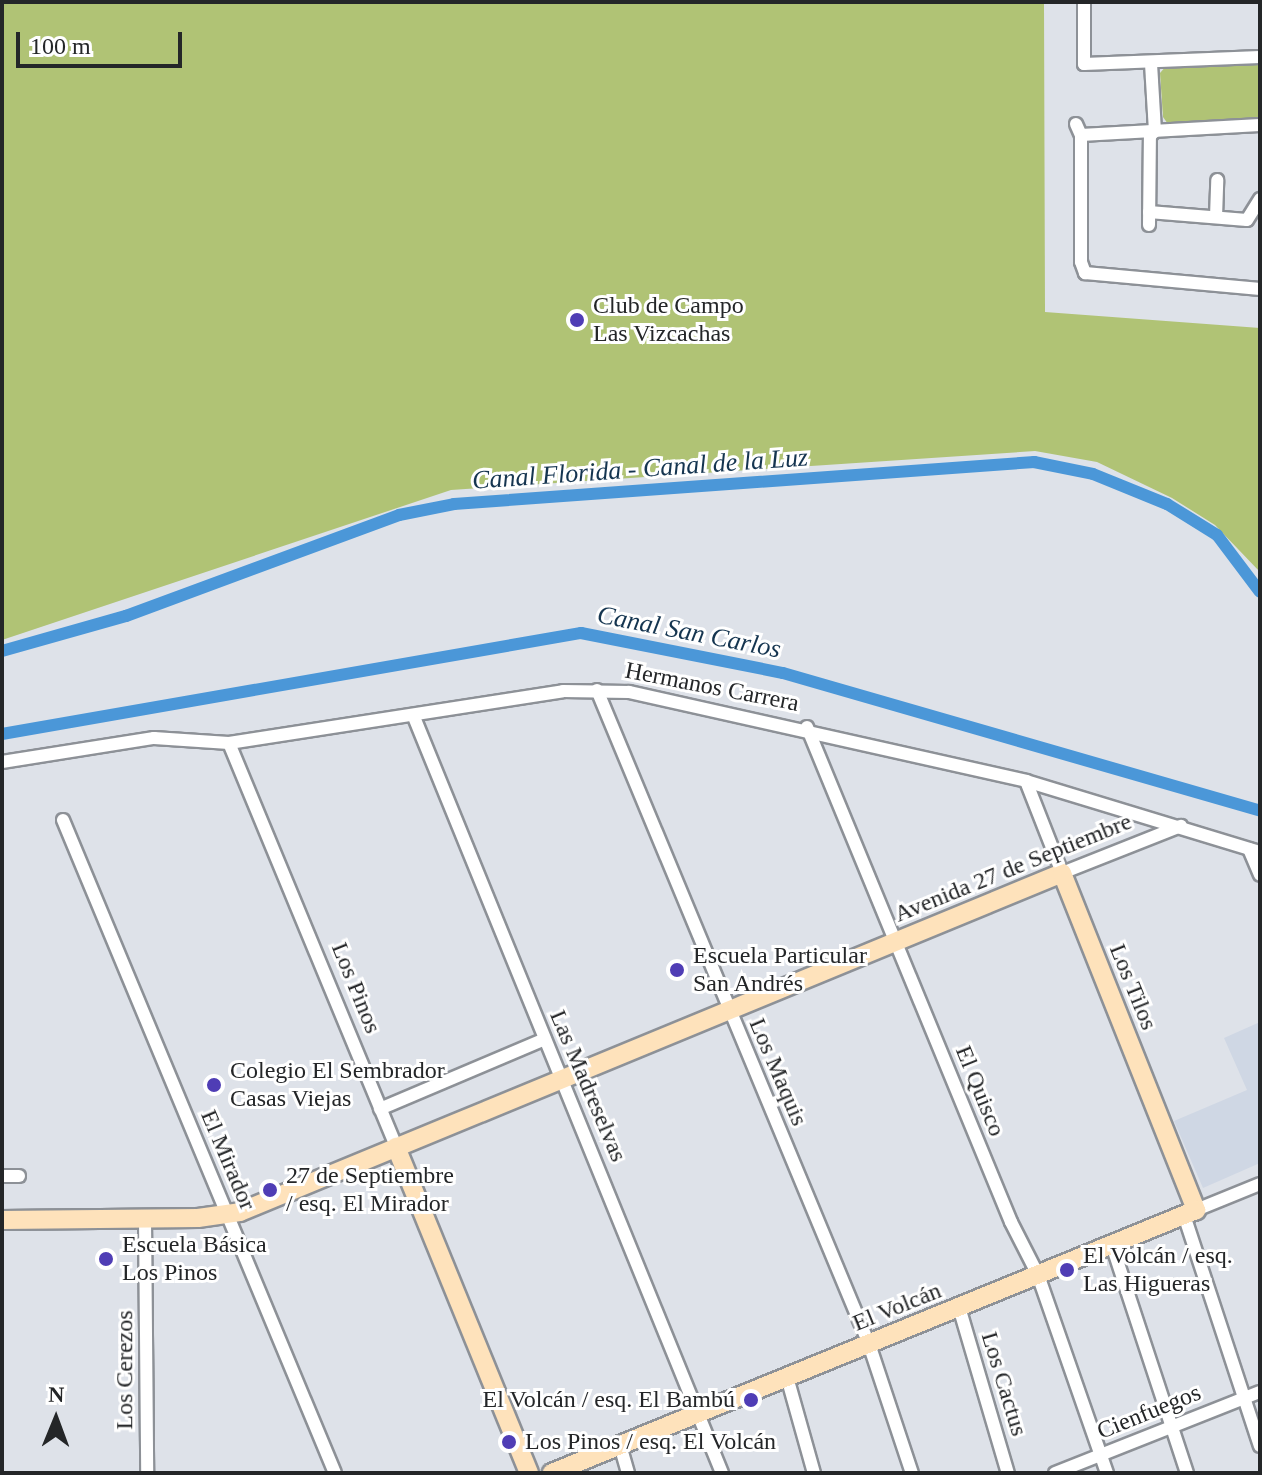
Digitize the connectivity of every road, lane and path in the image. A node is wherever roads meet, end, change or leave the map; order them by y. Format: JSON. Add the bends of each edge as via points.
{"nodes":[{"id":1,"x":1084,"y":2,"type":"edge"},
{"id":2,"x":1260,"y":57,"type":"edge"},
{"id":3,"x":1151,"y":63,"type":"junction"},
{"id":4,"x":1260,"y":125,"type":"edge"},
{"id":5,"x":1155,"y":131,"type":"junction"},
{"id":6,"x":1217,"y":180,"type":"dead end"},
{"id":7,"x":1260,"y":199,"type":"edge"},
{"id":8,"x":1216,"y":217,"type":"junction"},
{"id":9,"x":1247,"y":220,"type":"junction"},
{"id":10,"x":1247,"y":236,"type":"dead end"},
{"id":11,"x":1260,"y":289,"type":"edge"},
{"id":12,"x":597,"y":690,"type":"junction"},
{"id":13,"x":414,"y":717,"type":"junction"},
{"id":14,"x":807,"y":727,"type":"junction"},
{"id":15,"x":229,"y":743,"type":"junction"},
{"id":16,"x":2,"y":762,"type":"edge"},
{"id":17,"x":1026,"y":781,"type":"junction"},
{"id":18,"x":63,"y":820,"type":"dead end"},
{"id":19,"x":1181,"y":826,"type":"junction"},
{"id":20,"x":1254,"y":850,"type":"edge"},
{"id":21,"x":1062,"y":873,"type":"junction"},
{"id":22,"x":1260,"y":875,"type":"edge"},
{"id":23,"x":895,"y":942,"type":"junction"},
{"id":24,"x":728,"y":1010,"type":"junction"},
{"id":25,"x":545,"y":1039,"type":"junction"},
{"id":26,"x":561,"y":1079,"type":"junction"},
{"id":27,"x":380,"y":1109,"type":"junction"},
{"id":28,"x":396,"y":1147,"type":"junction"},
{"id":29,"x":2,"y":1176,"type":"edge"},
{"id":30,"x":19,"y":1176,"type":"dead end"},
{"id":31,"x":1260,"y":1184,"type":"edge"},
{"id":32,"x":1190,"y":1213,"type":"junction"},
{"id":33,"x":227,"y":1215,"type":"junction"},
{"id":34,"x":145,"y":1219,"type":"junction"},
{"id":35,"x":2,"y":1220,"type":"edge"},
{"id":36,"x":1112,"y":1245,"type":"junction"},
{"id":37,"x":1038,"y":1275,"type":"junction"},
{"id":38,"x":959,"y":1307,"type":"junction"},
{"id":39,"x":869,"y":1344,"type":"junction"},
{"id":40,"x":787,"y":1377,"type":"junction"},
{"id":41,"x":1254,"y":1395,"type":"edge"},
{"id":42,"x":701,"y":1412,"type":"junction"},
{"id":43,"x":1174,"y":1426,"type":"junction"},
{"id":44,"x":620,"y":1445,"type":"junction"},
{"id":45,"x":1260,"y":1446,"type":"edge"},
{"id":46,"x":1102,"y":1455,"type":"junction"},
{"id":47,"x":147,"y":1473,"type":"edge"},
{"id":48,"x":335,"y":1473,"type":"edge"},
{"id":49,"x":529,"y":1473,"type":"edge"},
{"id":50,"x":552,"y":1473,"type":"edge"},
{"id":51,"x":628,"y":1473,"type":"edge"},
{"id":52,"x":722,"y":1473,"type":"edge"},
{"id":53,"x":814,"y":1473,"type":"edge"},
{"id":54,"x":912,"y":1473,"type":"edge"},
{"id":55,"x":1008,"y":1473,"type":"edge"},
{"id":56,"x":1055,"y":1473,"type":"edge"},
{"id":57,"x":1107,"y":1473,"type":"edge"},
{"id":58,"x":1187,"y":1473,"type":"edge"}],
"edges":[{"from":1,"to":3,"type":"street","via":[[1084,64]]},
{"from":2,"to":3,"type":"street"},
{"from":3,"to":5,"type":"street"},
{"from":4,"to":5,"type":"street"},
{"from":5,"to":8,"type":"street","via":[[1150,136],[1149,218]]},
{"from":5,"to":11,"type":"street","via":[[1078,130],[1085,273]]},
{"from":6,"to":8,"type":"street"},
{"from":7,"to":9,"type":"street"},
{"from":8,"to":9,"type":"street"},
{"from":9,"to":10,"type":"street"},
{"from":12,"to":13,"type":"street","name":"Hermanos Carrera"},
{"from":12,"to":14,"type":"street","name":"Hermanos Carrera"},
{"from":12,"to":24,"type":"street","name":"Los Maquis"},
{"from":13,"to":15,"type":"street","name":"Hermanos Carrera"},
{"from":13,"to":25,"type":"street","name":"Las Madreselvas"},
{"from":14,"to":17,"type":"street","name":"Hermanos Carrera"},
{"from":14,"to":23,"type":"street","name":"El Quisco"},
{"from":15,"to":16,"type":"street","name":"Hermanos Carrera","via":[[154,738]]},
{"from":15,"to":27,"type":"street","name":"Los Pinos"},
{"from":17,"to":19,"type":"street","name":"Hermanos Carrera"},
{"from":17,"to":21,"type":"street","name":"Los Tilos"},
{"from":18,"to":33,"type":"street","name":"El Mirador"},
{"from":19,"to":20,"type":"street","name":"Hermanos Carrera"},
{"from":19,"to":21,"type":"street","name":"Avenida 27 de Septiembre"},
{"from":20,"to":22,"type":"street"},
{"from":21,"to":23,"type":"street","name":"Avenida 27 de Septiembre"},
{"from":21,"to":32,"type":"street","name":"Los Tilos"},
{"from":23,"to":24,"type":"street","name":"Avenida 27 de Septiembre"},
{"from":23,"to":37,"type":"street","name":"El Quisco"},
{"from":24,"to":26,"type":"street","name":"Avenida 27 de Septiembre"},
{"from":24,"to":39,"type":"street","name":"Los Maquis"},
{"from":25,"to":26,"type":"street","name":"Las Madreselvas"},
{"from":25,"to":27,"type":"street"},
{"from":26,"to":28,"type":"street","name":"Avenida 27 de Septiembre"},
{"from":26,"to":42,"type":"street","name":"Las Madreselvas"},
{"from":27,"to":28,"type":"street","name":"Los Pinos"},
{"from":28,"to":33,"type":"street","name":"Avenida 27 de Septiembre"},
{"from":28,"to":49,"type":"street","name":"Los Pinos"},
{"from":29,"to":30,"type":"street"},
{"from":31,"to":32,"type":"street","name":"El Volcán"},
{"from":32,"to":36,"type":"street","name":"El Volcán"},
{"from":32,"to":41,"type":"street","name":"Los Tilos"},
{"from":33,"to":34,"type":"street","name":"Avenida 27 de Septiembre"},
{"from":33,"to":48,"type":"street","name":"El Mirador"},
{"from":34,"to":35,"type":"street","name":"Avenida 27 de Septiembre"},
{"from":34,"to":47,"type":"street","name":"Los Cerezos"},
{"from":36,"to":37,"type":"street","name":"El Volcán"},
{"from":36,"to":43,"type":"street"},
{"from":37,"to":38,"type":"street","name":"El Volcán"},
{"from":37,"to":46,"type":"street","name":"El Quisco"},
{"from":38,"to":39,"type":"street","name":"El Volcán"},
{"from":38,"to":55,"type":"street","name":"Los Cactus"},
{"from":39,"to":40,"type":"street","name":"El Volcán"},
{"from":39,"to":54,"type":"street","name":"Los Maquis"},
{"from":40,"to":42,"type":"street","name":"El Volcán"},
{"from":40,"to":53,"type":"street"},
{"from":41,"to":43,"type":"street","name":"Cienfuegos"},
{"from":41,"to":45,"type":"street","name":"Los Tilos"},
{"from":42,"to":44,"type":"street","name":"El Volcán"},
{"from":42,"to":52,"type":"street","name":"Las Madreselvas"},
{"from":43,"to":46,"type":"street","name":"Cienfuegos"},
{"from":43,"to":58,"type":"street"},
{"from":44,"to":50,"type":"street","name":"El Volcán"},
{"from":44,"to":51,"type":"street"},
{"from":46,"to":56,"type":"street","name":"Cienfuegos"},
{"from":46,"to":57,"type":"street","name":"El Quisco"}]}
